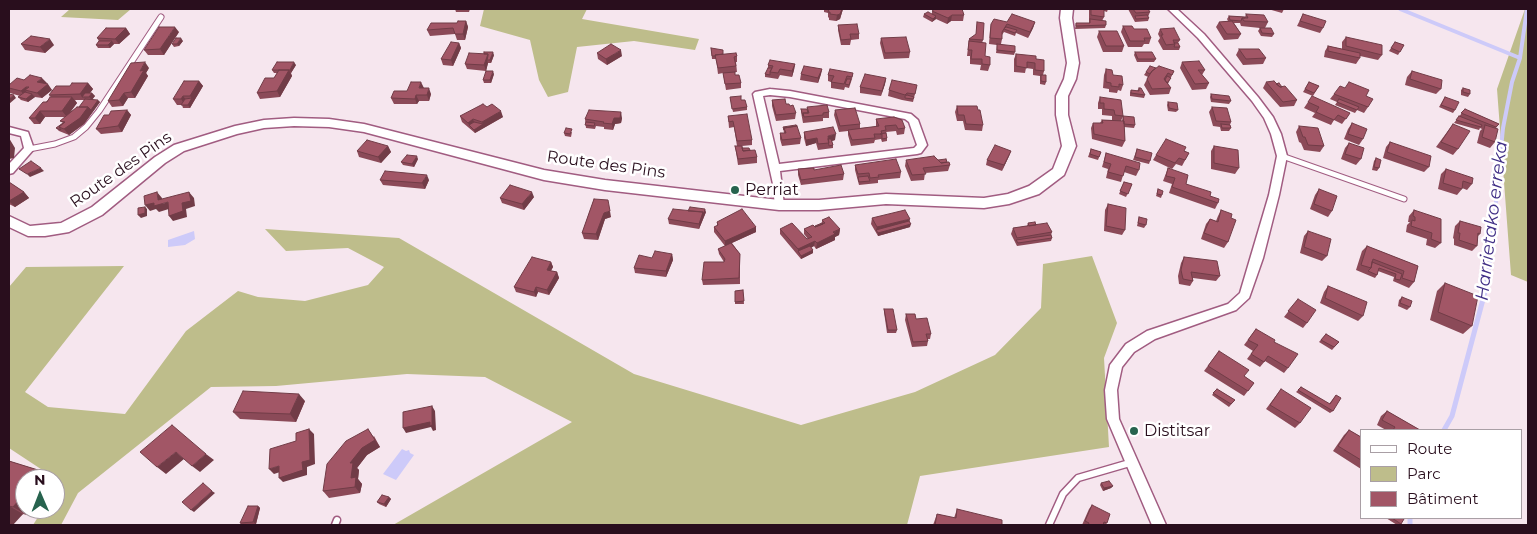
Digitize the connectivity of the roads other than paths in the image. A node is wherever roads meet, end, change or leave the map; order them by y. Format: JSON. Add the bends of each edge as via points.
{"nodes":[{"id":1,"x":1067,"y":9,"type":"edge"},
{"id":2,"x":1172,"y":9,"type":"edge"},
{"id":3,"x":162,"y":17,"type":"dead end"},
{"id":4,"x":9,"y":130,"type":"edge"},
{"id":5,"x":29,"y":149,"type":"junction"},
{"id":6,"x":1282,"y":156,"type":"junction"},
{"id":7,"x":774,"y":168,"type":"junction"},
{"id":8,"x":9,"y":170,"type":"edge"},
{"id":9,"x":1404,"y":199,"type":"dead end"},
{"id":10,"x":779,"y":205,"type":"junction"},
{"id":11,"x":9,"y":221,"type":"edge"},
{"id":12,"x":1133,"y":462,"type":"junction"},
{"id":13,"x":1048,"y":525,"type":"edge"},
{"id":14,"x":1159,"y":525,"type":"edge"}],
"edges":[{"from":1,"to":10,"type":"street","name":"Route des Pins","via":[[1074,63],[1062,96],[1062,115],[1070,146],[1059,172],[1047,182],[1009,199],[984,203],[886,199]]},
{"from":2,"to":6,"type":"street","via":[[1201,36],[1255,99],[1268,117]]},
{"from":3,"to":5,"type":"lane","via":[[86,127],[74,137]]},
{"from":4,"to":5,"type":"street","via":[[25,134]]},
{"from":5,"to":8,"type":"street"},
{"from":6,"to":9,"type":"lane"},
{"from":6,"to":12,"type":"street","via":[[1272,204],[1245,295],[1232,307],[1151,334],[1130,348],[1116,366],[1111,390],[1113,419]]},
{"from":7,"to":7,"type":"street","via":[[758,94],[770,92],[908,116],[913,120],[922,145],[917,151]]},
{"from":7,"to":10,"type":"street"},
{"from":10,"to":11,"type":"street","name":"Route des Pins","via":[[544,175],[364,128],[294,122],[235,130],[179,148],[97,211],[64,228],[28,231]]},
{"from":12,"to":13,"type":"lane","via":[[1078,478],[1063,494]]},
{"from":12,"to":14,"type":"street"}]}
